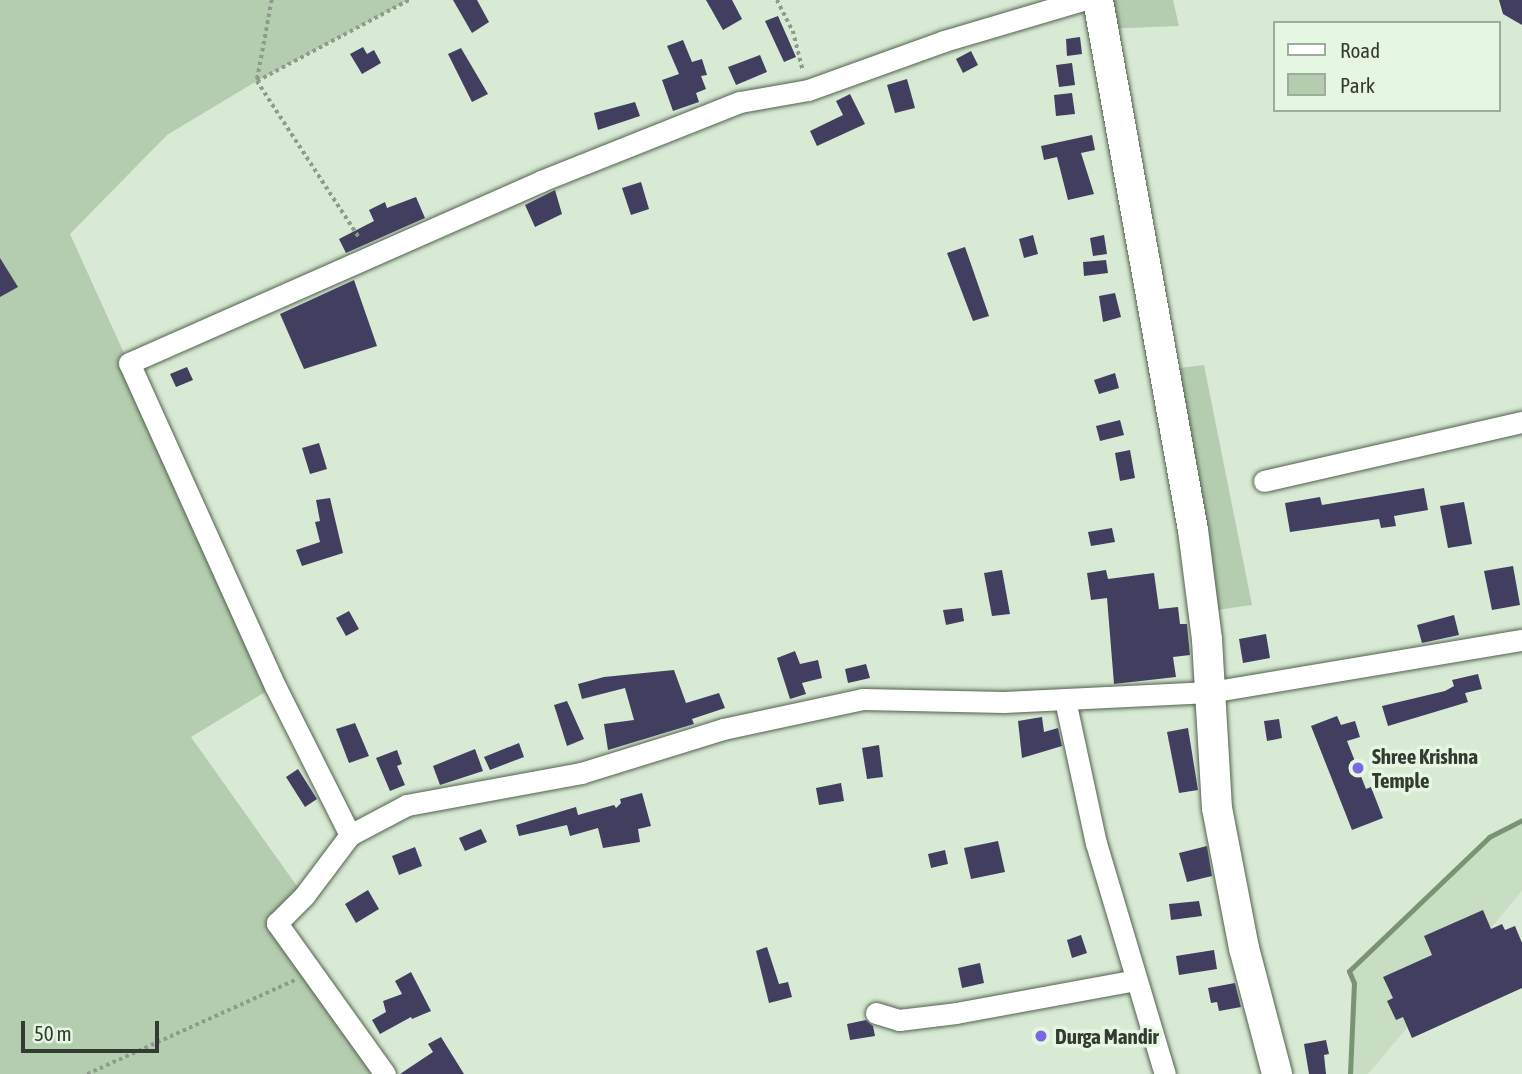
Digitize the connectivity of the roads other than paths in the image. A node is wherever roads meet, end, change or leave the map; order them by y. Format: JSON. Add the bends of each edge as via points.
{"nodes":[{"id":1,"x":1082,"y":0,"type":"edge"},
{"id":2,"x":1098,"y":0,"type":"edge"},
{"id":3,"x":1522,"y":422,"type":"edge"},
{"id":4,"x":1264,"y":481,"type":"dead end"},
{"id":5,"x":1522,"y":640,"type":"edge"},
{"id":6,"x":1210,"y":692,"type":"junction"},
{"id":7,"x":1065,"y":699,"type":"junction"},
{"id":8,"x":351,"y":835,"type":"junction"},
{"id":9,"x":1136,"y":981,"type":"junction"},
{"id":10,"x":876,"y":1013,"type":"dead end"},
{"id":11,"x":385,"y":1074,"type":"edge"},
{"id":12,"x":1165,"y":1074,"type":"edge"},
{"id":13,"x":1277,"y":1074,"type":"edge"}],
"edges":[{"from":1,"to":8,"type":"street","via":[[944,41],[808,90],[740,102],[541,181],[129,363],[269,673]]},
{"from":2,"to":6,"type":"main road","via":[[1193,530]]},
{"from":3,"to":4,"type":"street"},
{"from":5,"to":6,"type":"street"},
{"from":6,"to":7,"type":"street"},
{"from":6,"to":13,"type":"main road","via":[[1217,808],[1244,947]]},
{"from":7,"to":8,"type":"street","via":[[863,699],[723,729],[581,773],[407,805]]},
{"from":7,"to":9,"type":"street","via":[[1096,843]]},
{"from":8,"to":11,"type":"street","via":[[304,896],[277,922]]},
{"from":9,"to":10,"type":"street","via":[[945,1015],[899,1020]]},
{"from":9,"to":12,"type":"street"}]}
